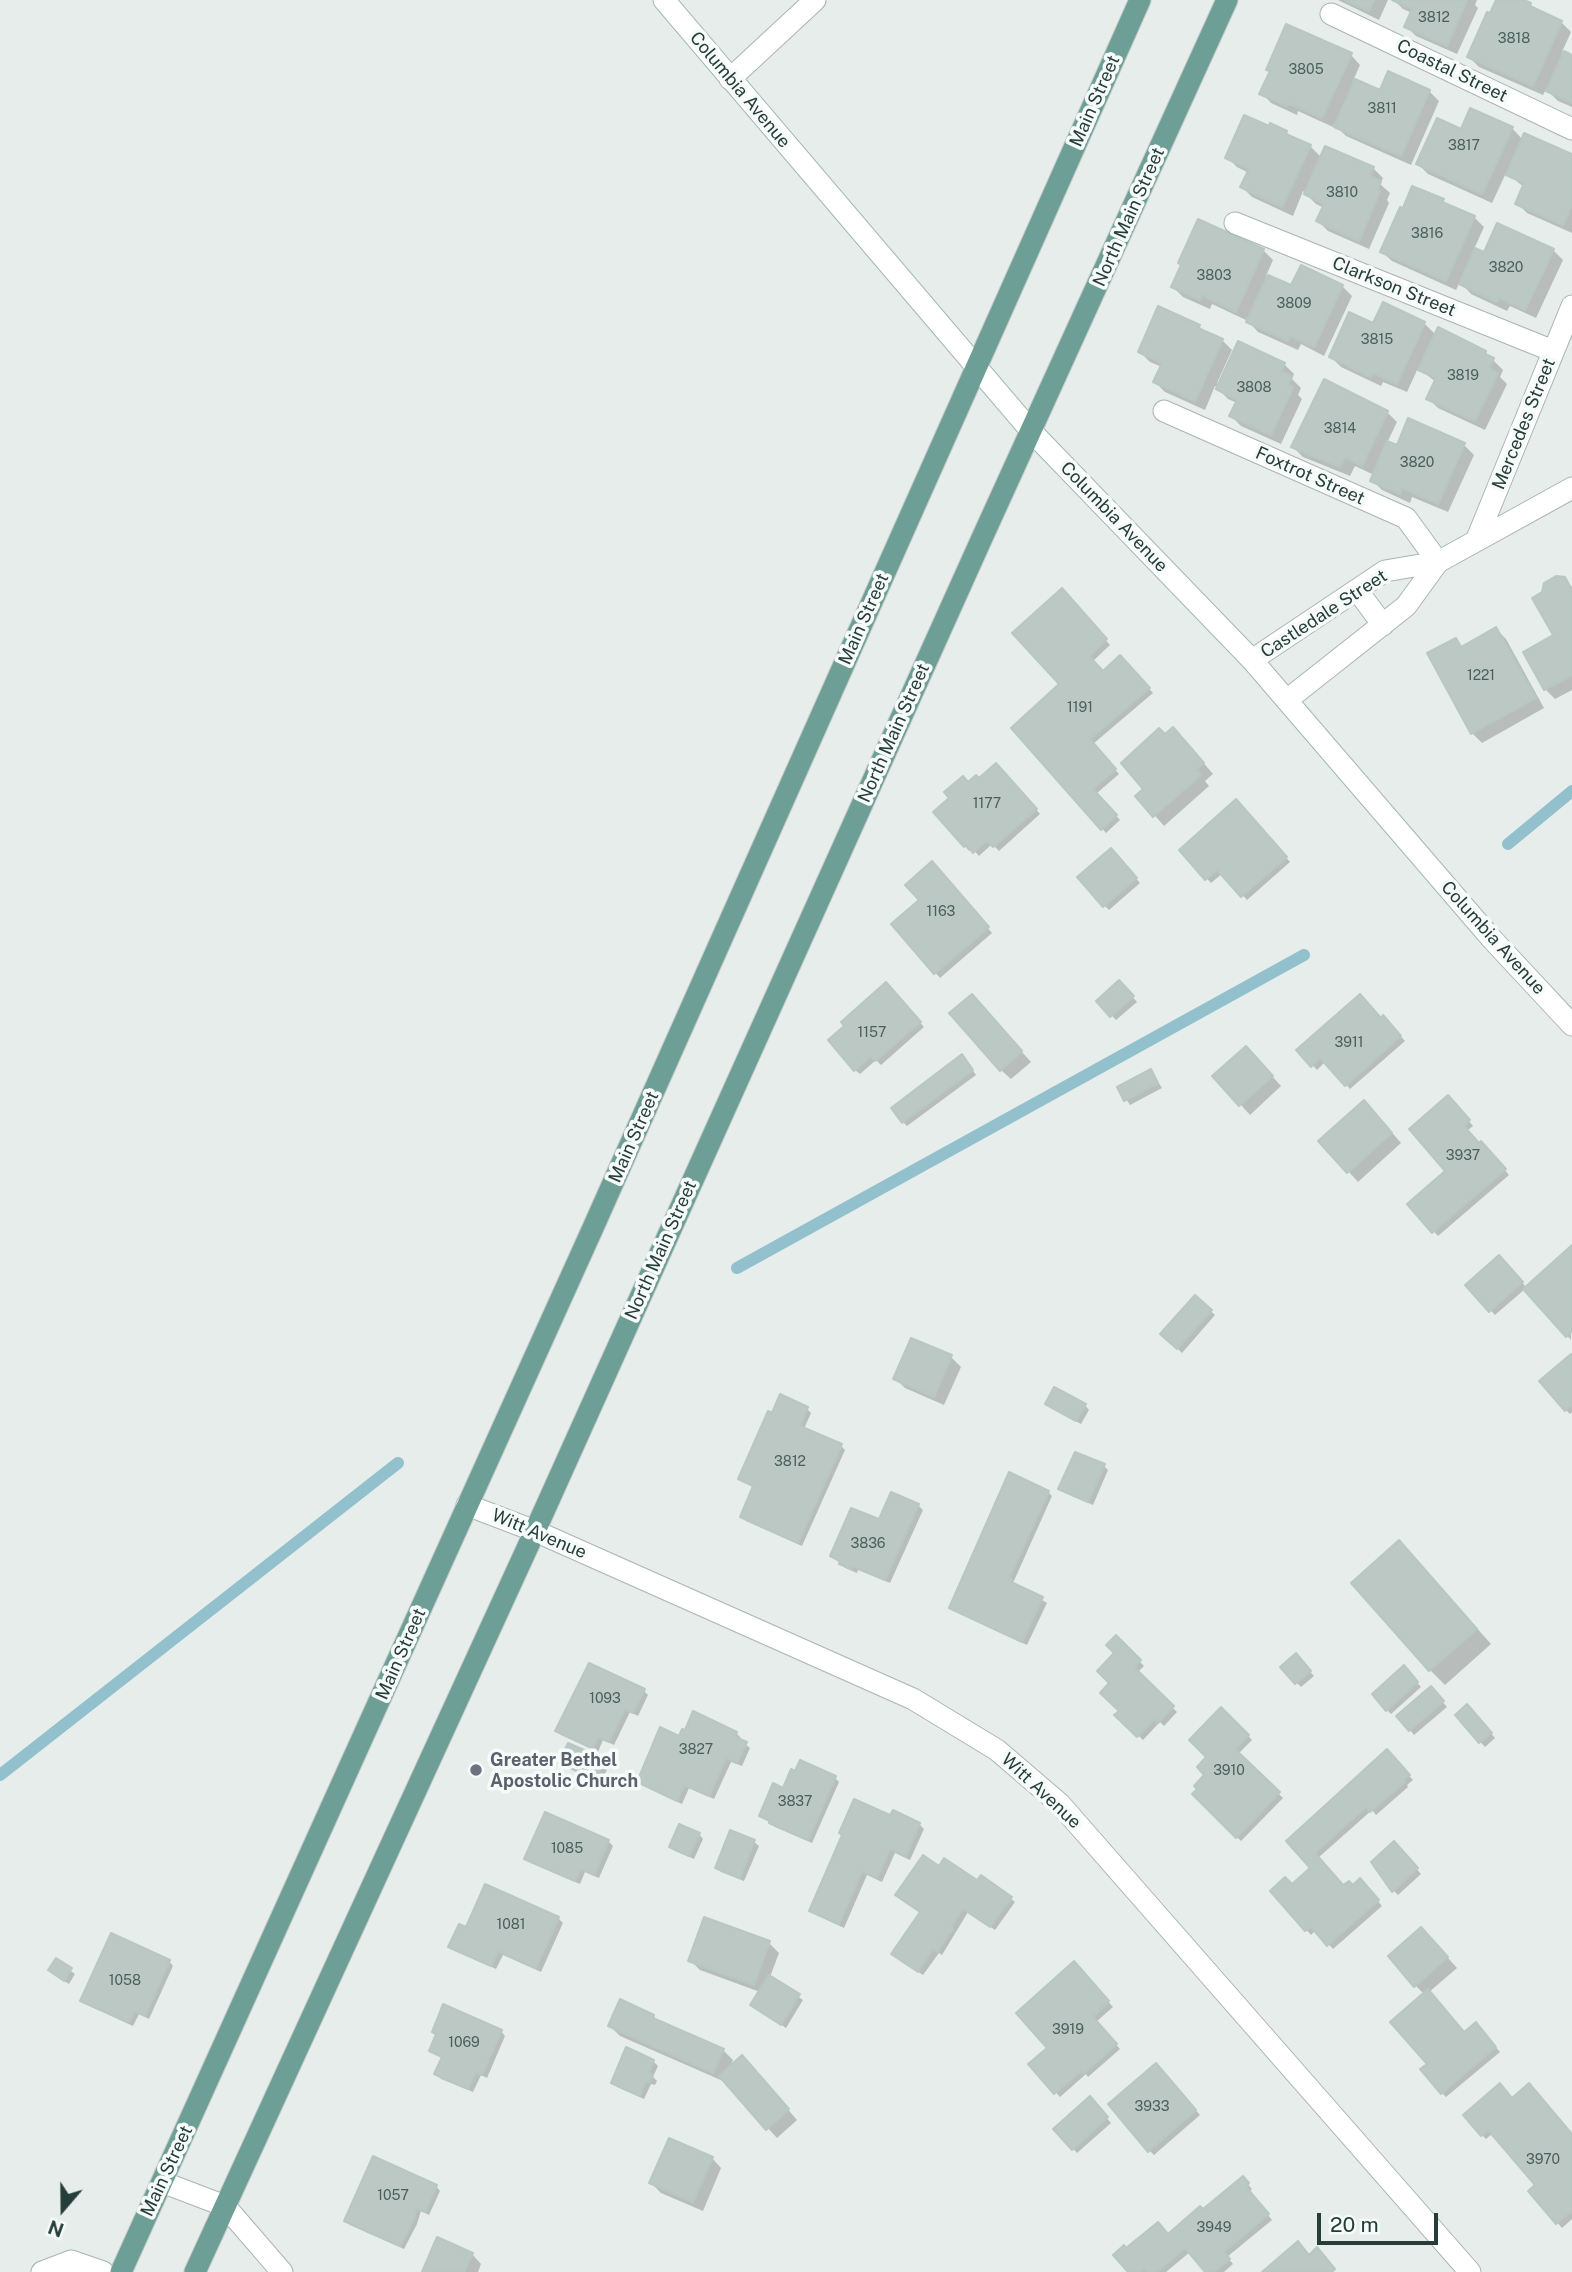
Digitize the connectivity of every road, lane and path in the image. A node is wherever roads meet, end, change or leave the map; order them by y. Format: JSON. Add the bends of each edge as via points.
{"nodes":[{"id":1,"x":665,"y":0,"type":"edge"},
{"id":2,"x":815,"y":0,"type":"edge"},
{"id":3,"x":1140,"y":0,"type":"edge"},
{"id":4,"x":1227,"y":0,"type":"edge"},
{"id":5,"x":1331,"y":14,"type":"dead end"},
{"id":6,"x":730,"y":79,"type":"junction"},
{"id":7,"x":1572,"y":128,"type":"edge"},
{"id":8,"x":1235,"y":223,"type":"dead end"},
{"id":9,"x":1572,"y":306,"type":"edge"},
{"id":10,"x":1553,"y":351,"type":"junction"},
{"id":11,"x":977,"y":367,"type":"junction"},
{"id":12,"x":1164,"y":411,"type":"dead end"},
{"id":13,"x":1031,"y":431,"type":"junction"},
{"id":14,"x":1572,"y":488,"type":"edge"},
{"id":15,"x":1476,"y":541,"type":"junction"},
{"id":16,"x":1438,"y":562,"type":"junction"},
{"id":17,"x":1357,"y":590,"type":"junction"},
{"id":18,"x":1383,"y":625,"type":"junction"},
{"id":19,"x":1252,"y":660,"type":"junction"},
{"id":20,"x":1287,"y":700,"type":"junction"},
{"id":21,"x":1572,"y":1025,"type":"edge"},
{"id":22,"x":467,"y":1505,"type":"junction"},
{"id":23,"x":536,"y":1531,"type":"junction"},
{"id":24,"x":162,"y":2182,"type":"junction"},
{"id":25,"x":225,"y":2206,"type":"junction"},
{"id":26,"x":42,"y":2272,"type":"edge"},
{"id":27,"x":103,"y":2272,"type":"edge"},
{"id":28,"x":121,"y":2272,"type":"edge"},
{"id":29,"x":195,"y":2272,"type":"edge"},
{"id":30,"x":282,"y":2272,"type":"edge"},
{"id":31,"x":1470,"y":2272,"type":"edge"}],
"edges":[{"from":1,"to":6,"type":"street","name":"Columbia Avenue"},
{"from":2,"to":6,"type":"street"},
{"from":3,"to":11,"type":"main road","name":"Main Street"},
{"from":4,"to":13,"type":"main road","name":"North Main Street"},
{"from":5,"to":7,"type":"street","name":"Coastal Street"},
{"from":6,"to":11,"type":"street","name":"Columbia Avenue"},
{"from":8,"to":10,"type":"street","name":"Clarkson Street"},
{"from":9,"to":10,"type":"street","name":"Mercedes Street"},
{"from":10,"to":15,"type":"street","name":"Mercedes Street"},
{"from":11,"to":13,"type":"street","name":"Columbia Avenue"},
{"from":11,"to":22,"type":"main road","name":"Main Street"},
{"from":12,"to":16,"type":"street","name":"Foxtrot Street","via":[[1406,518]]},
{"from":13,"to":19,"type":"street","name":"Columbia Avenue"},
{"from":13,"to":23,"type":"main road","name":"North Main Street"},
{"from":14,"to":15,"type":"street","name":"Castledale Street"},
{"from":15,"to":16,"type":"street","name":"Castledale Street"},
{"from":16,"to":17,"type":"street","name":"Castledale Street","via":[[1385,571]]},
{"from":16,"to":18,"type":"street","name":"Castledale Street","via":[[1406,606]]},
{"from":17,"to":18,"type":"street"},
{"from":17,"to":19,"type":"street","name":"Castledale Street"},
{"from":18,"to":20,"type":"street","name":"Castledale Street"},
{"from":19,"to":20,"type":"street","name":"Columbia Avenue"},
{"from":20,"to":21,"type":"street","name":"Columbia Avenue","via":[[1491,938]]},
{"from":22,"to":23,"type":"street","name":"Witt Avenue"},
{"from":22,"to":24,"type":"main road","name":"Main Street"},
{"from":23,"to":25,"type":"main road"},
{"from":23,"to":31,"type":"street","name":"Witt Avenue","via":[[912,1699],[997,1750],[1060,1804]]},
{"from":24,"to":25,"type":"street"},
{"from":24,"to":28,"type":"main road","name":"Main Street"},
{"from":25,"to":29,"type":"main road"},
{"from":25,"to":30,"type":"street"},
{"from":26,"to":27,"type":"street","via":[[71,2261]]}]}
